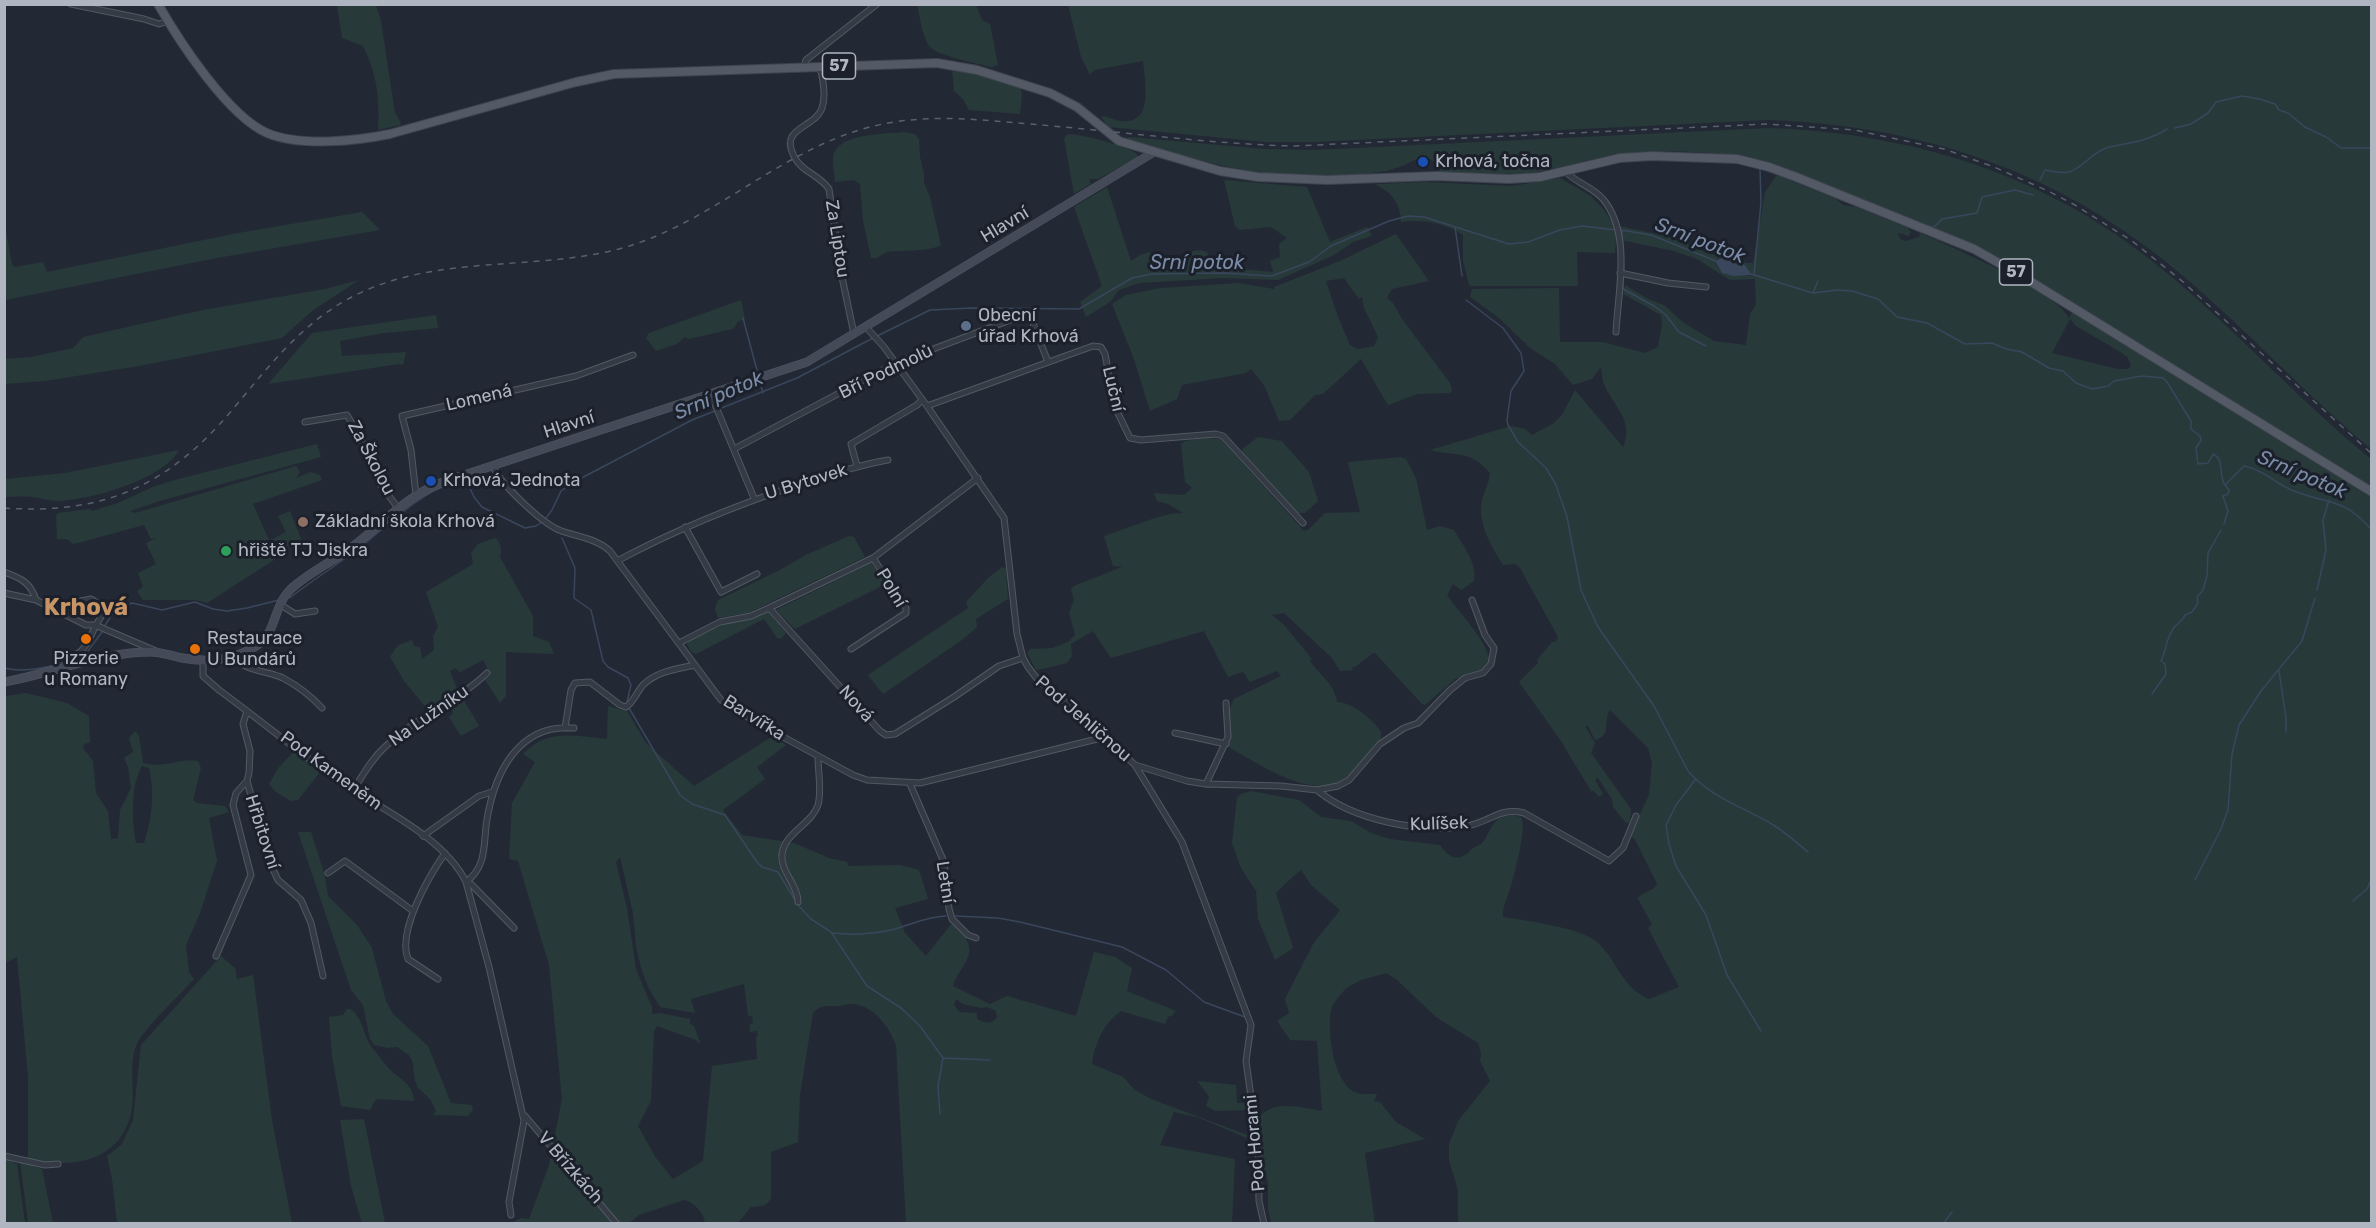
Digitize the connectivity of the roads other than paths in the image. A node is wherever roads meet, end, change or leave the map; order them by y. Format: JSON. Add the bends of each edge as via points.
{"nodes":[{"id":1,"x":71,"y":4,"type":"edge"},
{"id":2,"x":158,"y":4,"type":"edge"},
{"id":3,"x":877,"y":4,"type":"edge"},
{"id":4,"x":168,"y":21,"type":"junction"},
{"id":5,"x":804,"y":67,"type":"junction"},
{"id":6,"x":820,"y":67,"type":"junction"},
{"id":7,"x":1154,"y":152,"type":"junction"},
{"id":8,"x":1565,"y":171,"type":"junction"},
{"id":9,"x":1620,"y":273,"type":"junction"},
{"id":10,"x":1706,"y":287,"type":"dead end"},
{"id":11,"x":866,"y":327,"type":"junction"},
{"id":12,"x":1616,"y":332,"type":"dead end"},
{"id":13,"x":854,"y":334,"type":"junction"},
{"id":14,"x":633,"y":355,"type":"dead end"},
{"id":15,"x":1048,"y":362,"type":"junction"},
{"id":16,"x":896,"y":363,"type":"junction"},
{"id":17,"x":711,"y":395,"type":"junction"},
{"id":18,"x":922,"y":400,"type":"junction"},
{"id":19,"x":927,"y":406,"type":"junction"},
{"id":20,"x":305,"y":422,"type":"dead end"},
{"id":21,"x":734,"y":449,"type":"junction"},
{"id":22,"x":888,"y":460,"type":"dead end"},
{"id":23,"x":493,"y":466,"type":"junction"},
{"id":24,"x":857,"y":466,"type":"junction"},
{"id":25,"x":978,"y":478,"type":"junction"},
{"id":26,"x":2372,"y":492,"type":"edge"},
{"id":27,"x":416,"y":495,"type":"junction"},
{"id":28,"x":754,"y":498,"type":"junction"},
{"id":29,"x":398,"y":508,"type":"junction"},
{"id":30,"x":1303,"y":523,"type":"dead end"},
{"id":31,"x":685,"y":527,"type":"junction"},
{"id":32,"x":873,"y":558,"type":"junction"},
{"id":33,"x":619,"y":560,"type":"junction"},
{"id":34,"x":4,"y":572,"type":"edge"},
{"id":35,"x":757,"y":574,"type":"dead end"},
{"id":36,"x":4,"y":594,"type":"edge"},
{"id":37,"x":36,"y":600,"type":"junction"},
{"id":38,"x":1472,"y":600,"type":"dead end"},
{"id":39,"x":282,"y":601,"type":"junction"},
{"id":40,"x":769,"y":608,"type":"junction"},
{"id":41,"x":315,"y":611,"type":"dead end"},
{"id":42,"x":67,"y":615,"type":"junction"},
{"id":43,"x":101,"y":627,"type":"junction"},
{"id":44,"x":679,"y":643,"type":"junction"},
{"id":45,"x":851,"y":649,"type":"dead end"},
{"id":46,"x":160,"y":652,"type":"junction"},
{"id":47,"x":235,"y":657,"type":"junction"},
{"id":48,"x":1023,"y":658,"type":"junction"},
{"id":49,"x":203,"y":660,"type":"junction"},
{"id":50,"x":694,"y":665,"type":"junction"},
{"id":51,"x":57,"y":667,"type":"junction"},
{"id":52,"x":487,"y":673,"type":"dead end"},
{"id":53,"x":4,"y":682,"type":"edge"},
{"id":54,"x":1226,"y":703,"type":"dead end"},
{"id":55,"x":322,"y":708,"type":"dead end"},
{"id":56,"x":247,"y":711,"type":"junction"},
{"id":57,"x":565,"y":728,"type":"junction"},
{"id":58,"x":574,"y":728,"type":"dead end"},
{"id":59,"x":1175,"y":733,"type":"dead end"},
{"id":60,"x":1105,"y":737,"type":"junction"},
{"id":61,"x":1226,"y":744,"type":"junction"},
{"id":62,"x":818,"y":758,"type":"junction"},
{"id":63,"x":1135,"y":765,"type":"junction"},
{"id":64,"x":247,"y":781,"type":"junction"},
{"id":65,"x":910,"y":784,"type":"junction"},
{"id":66,"x":1206,"y":784,"type":"junction"},
{"id":67,"x":353,"y":790,"type":"junction"},
{"id":68,"x":1317,"y":790,"type":"junction"},
{"id":69,"x":492,"y":792,"type":"junction"},
{"id":70,"x":1636,"y":816,"type":"dead end"},
{"id":71,"x":423,"y":836,"type":"junction"},
{"id":72,"x":445,"y":853,"type":"junction"},
{"id":73,"x":328,"y":873,"type":"dead end"},
{"id":74,"x":466,"y":882,"type":"junction"},
{"id":75,"x":798,"y":902,"type":"dead end"},
{"id":76,"x":413,"y":911,"type":"junction"},
{"id":77,"x":514,"y":928,"type":"dead end"},
{"id":78,"x":976,"y":938,"type":"dead end"},
{"id":79,"x":216,"y":956,"type":"dead end"},
{"id":80,"x":323,"y":976,"type":"dead end"},
{"id":81,"x":438,"y":978,"type":"dead end"},
{"id":82,"x":1246,"y":1061,"type":"joint"},
{"id":83,"x":522,"y":1112,"type":"junction"},
{"id":84,"x":4,"y":1156,"type":"edge"},
{"id":85,"x":58,"y":1164,"type":"dead end"},
{"id":86,"x":511,"y":1215,"type":"dead end"},
{"id":87,"x":617,"y":1224,"type":"edge"},
{"id":88,"x":1264,"y":1224,"type":"edge"}],
"edges":[{"from":1,"to":4,"type":"street","via":[[159,24]]},
{"from":2,"to":4,"type":"main road","number":"57"},
{"from":3,"to":5,"type":"street","via":[[806,60]]},
{"from":4,"to":5,"type":"main road","number":"57","via":[[205,75],[250,122],[272,135],[293,139],[360,139],[390,134],[607,75]]},
{"from":5,"to":6,"type":"main road","number":"57"},
{"from":6,"to":7,"type":"main road","number":"57","via":[[937,63],[977,69],[1056,96],[1091,117],[1112,138]]},
{"from":6,"to":13,"type":"street","name":"Za Liptou","via":[[822,110],[793,134],[790,144],[796,161],[829,189]]},
{"from":7,"to":8,"type":"main road","number":"57","via":[[1227,172],[1292,180],[1430,176],[1509,179]]},
{"from":7,"to":11,"type":"street","name":"Hlavní"},
{"from":8,"to":9,"type":"street","via":[[1610,208],[1617,230]]},
{"from":8,"to":26,"type":"main road","number":"57","via":[[1620,158],[1652,156],[1737,159],[1769,166],[1983,254]]},
{"from":9,"to":10,"type":"street"},
{"from":9,"to":12,"type":"street"},
{"from":11,"to":13,"type":"street","name":"Hlavní"},
{"from":11,"to":16,"type":"street","name":"Pod Jehličnou"},
{"from":13,"to":17,"type":"street","name":"Hlavní","via":[[800,365]]},
{"from":14,"to":27,"type":"street","name":"Lomená","via":[[576,376],[402,416]]},
{"from":15,"to":16,"type":"street","name":"Bří Podmolů","via":[[1029,313]]},
{"from":15,"to":19,"type":"street","name":"Luční"},
{"from":15,"to":30,"type":"street","name":"Luční","via":[[1093,346],[1101,347],[1115,407],[1130,438],[1223,436]]},
{"from":16,"to":18,"type":"street","name":"Pod Jehličnou"},
{"from":16,"to":21,"type":"street","name":"Bří Podmolů"},
{"from":17,"to":21,"type":"street"},
{"from":17,"to":23,"type":"street","name":"Hlavní"},
{"from":18,"to":19,"type":"street","name":"Pod Jehličnou"},
{"from":18,"to":24,"type":"street","name":"U Bytovek","via":[[851,444]]},
{"from":19,"to":25,"type":"street","name":"Pod Jehličnou"},
{"from":20,"to":29,"type":"street","name":"Za Školou","via":[[347,415],[380,484]]},
{"from":21,"to":28,"type":"street"},
{"from":22,"to":24,"type":"street","name":"U Bytovek"},
{"from":23,"to":27,"type":"street","name":"Hlavní"},
{"from":23,"to":33,"type":"street","name":"Barvířka","via":[[500,478],[545,521],[604,545]]},
{"from":24,"to":28,"type":"street","name":"U Bytovek"},
{"from":25,"to":32,"type":"street","name":"Polní"},
{"from":25,"to":48,"type":"street","name":"Pod Jehličnou","via":[[1004,518]]},
{"from":27,"to":29,"type":"street","name":"Hlavní"},
{"from":28,"to":31,"type":"street","name":"U Bytovek"},
{"from":29,"to":39,"type":"street","name":"Hlavní"},
{"from":31,"to":33,"type":"street","name":"U Bytovek"},
{"from":31,"to":35,"type":"street","via":[[721,592]]},
{"from":32,"to":40,"type":"street"},
{"from":32,"to":45,"type":"street","name":"Polní","via":[[906,613]]},
{"from":33,"to":44,"type":"street","name":"Barvířka"},
{"from":34,"to":37,"type":"street","via":[[30,586]]},
{"from":36,"to":37,"type":"street"},
{"from":37,"to":42,"type":"street"},
{"from":38,"to":68,"type":"street","name":"Kulíšek","via":[[1494,648],[1491,664],[1483,673],[1465,678],[1450,690],[1418,723],[1380,744],[1348,780]]},
{"from":39,"to":41,"type":"street","via":[[297,615]]},
{"from":39,"to":47,"type":"street","via":[[265,639]]},
{"from":40,"to":44,"type":"street","via":[[720,622]]},
{"from":40,"to":48,"type":"street","name":"Nová","via":[[886,735],[895,734],[935,710],[999,666]]},
{"from":42,"to":43,"type":"street","via":[[86,625]]},
{"from":42,"to":43,"type":"street","via":[[73,602],[96,600],[102,615]]},
{"from":43,"to":46,"type":"street"},
{"from":43,"to":51,"type":"street","via":[[82,651]]},
{"from":44,"to":50,"type":"street","name":"Barvířka"},
{"from":46,"to":49,"type":"street"},
{"from":46,"to":51,"type":"street","via":[[116,655]]},
{"from":47,"to":49,"type":"street"},
{"from":47,"to":55,"type":"street","via":[[240,663],[296,685]]},
{"from":48,"to":60,"type":"street","name":"Pod Jehličnou","via":[[1038,680]]},
{"from":49,"to":56,"type":"street","name":"Pod Kameněm","via":[[204,677]]},
{"from":50,"to":57,"type":"street","via":[[651,679],[626,707],[590,682],[575,683],[569,696]]},
{"from":50,"to":62,"type":"street","name":"Barvířka","via":[[721,700]]},
{"from":51,"to":53,"type":"street"},
{"from":52,"to":67,"type":"street","name":"Na Lužníku","via":[[385,746]]},
{"from":54,"to":61,"type":"street"},
{"from":56,"to":64,"type":"street","via":[[243,724],[251,762]]},
{"from":56,"to":67,"type":"street","name":"Pod Kameněm"},
{"from":57,"to":58,"type":"street"},
{"from":57,"to":69,"type":"street","via":[[535,733],[523,742]]},
{"from":59,"to":61,"type":"street"},
{"from":60,"to":63,"type":"street","name":"Pod Jehličnou"},
{"from":60,"to":65,"type":"street","name":"Barvířka"},
{"from":61,"to":66,"type":"street"},
{"from":62,"to":65,"type":"street","name":"Barvířka","via":[[867,780]]},
{"from":62,"to":75,"type":"street","via":[[818,805],[786,844],[782,855]]},
{"from":63,"to":66,"type":"street","name":"Kulíšek"},
{"from":63,"to":82,"type":"street","name":"Pod Jehličnou","via":[[1182,842],[1248,1014],[1251,1025]]},
{"from":64,"to":79,"type":"street","via":[[236,793],[233,805],[252,875]]},
{"from":64,"to":80,"type":"street","name":"Hřbitovní","via":[[270,863],[278,880],[301,900],[311,923]]},
{"from":65,"to":78,"type":"street","name":"Letní","via":[[944,862],[952,920]]},
{"from":66,"to":68,"type":"street","name":"Kulíšek"},
{"from":67,"to":71,"type":"street","name":"Pod Kameněm"},
{"from":68,"to":70,"type":"street","name":"Kulíšek","via":[[1351,810],[1404,826],[1467,826],[1498,813],[1524,813],[1608,861],[1623,848]]},
{"from":69,"to":71,"type":"street","via":[[480,796]]},
{"from":69,"to":74,"type":"street","via":[[483,859]]},
{"from":71,"to":72,"type":"street","name":"Pod Kameněm"},
{"from":72,"to":74,"type":"street","name":"Pod Kameněm"},
{"from":72,"to":76,"type":"street"},
{"from":73,"to":76,"type":"street","via":[[345,861]]},
{"from":74,"to":77,"type":"street","name":"Pod Kameněm"},
{"from":74,"to":83,"type":"street","name":"Pod Kameněm"},
{"from":76,"to":81,"type":"street","via":[[408,959]]},
{"from":82,"to":88,"type":"street","name":"Pod Horami"},
{"from":83,"to":86,"type":"street","name":"Pod Kameněm","via":[[524,1128],[509,1202]]},
{"from":83,"to":87,"type":"street","name":"V Břízkách"},
{"from":84,"to":85,"type":"street"}]}
